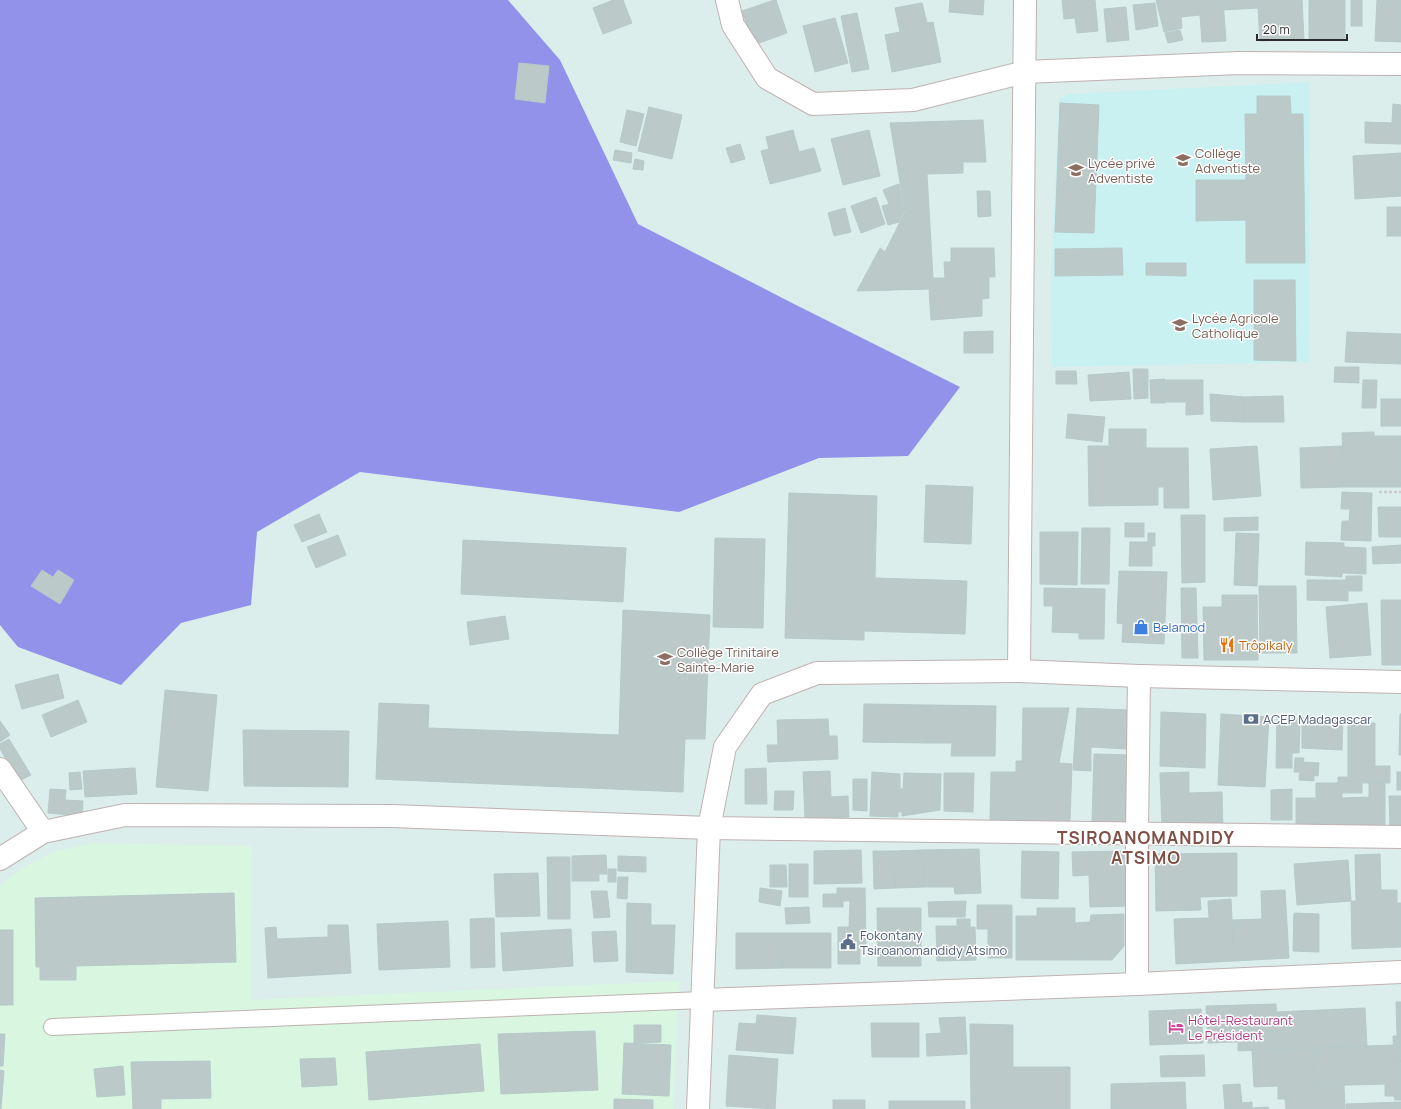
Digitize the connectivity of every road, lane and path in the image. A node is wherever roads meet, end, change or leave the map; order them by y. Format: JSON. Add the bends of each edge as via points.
{"nodes":[{"id":1,"x":727,"y":0,"type":"edge"},
{"id":2,"x":1025,"y":0,"type":"edge"},
{"id":3,"x":1401,"y":64,"type":"edge"},
{"id":4,"x":1025,"y":72,"type":"junction"},
{"id":5,"x":1379,"y":492,"type":"dead end"},
{"id":6,"x":1401,"y":492,"type":"edge"},
{"id":7,"x":1019,"y":671,"type":"junction"},
{"id":8,"x":1139,"y":676,"type":"junction"},
{"id":9,"x":1401,"y":682,"type":"edge"},
{"id":10,"x":0,"y":769,"type":"edge"},
{"id":11,"x":709,"y":828,"type":"junction"},
{"id":12,"x":43,"y":832,"type":"junction"},
{"id":13,"x":1137,"y":834,"type":"junction"},
{"id":14,"x":1401,"y":837,"type":"edge"},
{"id":15,"x":0,"y":859,"type":"edge"},
{"id":16,"x":1401,"y":972,"type":"edge"},
{"id":17,"x":1137,"y":984,"type":"junction"},
{"id":18,"x":703,"y":1000,"type":"junction"},
{"id":19,"x":52,"y":1027,"type":"dead end"},
{"id":20,"x":698,"y":1109,"type":"edge"}],
"edges":[{"from":1,"to":4,"type":"street","via":[[733,26],[766,78],[813,104],[913,100]]},
{"from":2,"to":4,"type":"street"},
{"from":3,"to":4,"type":"street","via":[[1239,63]]},
{"from":4,"to":7,"type":"street"},
{"from":5,"to":6,"type":"path"},
{"from":7,"to":8,"type":"street"},
{"from":7,"to":11,"type":"street","via":[[817,673],[762,694],[725,747]]},
{"from":8,"to":9,"type":"street"},
{"from":8,"to":13,"type":"street"},
{"from":10,"to":12,"type":"street"},
{"from":11,"to":12,"type":"street","via":[[392,816],[125,815]]},
{"from":11,"to":13,"type":"street"},
{"from":11,"to":18,"type":"street"},
{"from":12,"to":15,"type":"street"},
{"from":13,"to":14,"type":"street"},
{"from":13,"to":17,"type":"street"},
{"from":16,"to":17,"type":"street"},
{"from":17,"to":18,"type":"street"},
{"from":18,"to":19,"type":"lane"},
{"from":18,"to":20,"type":"street"}]}
